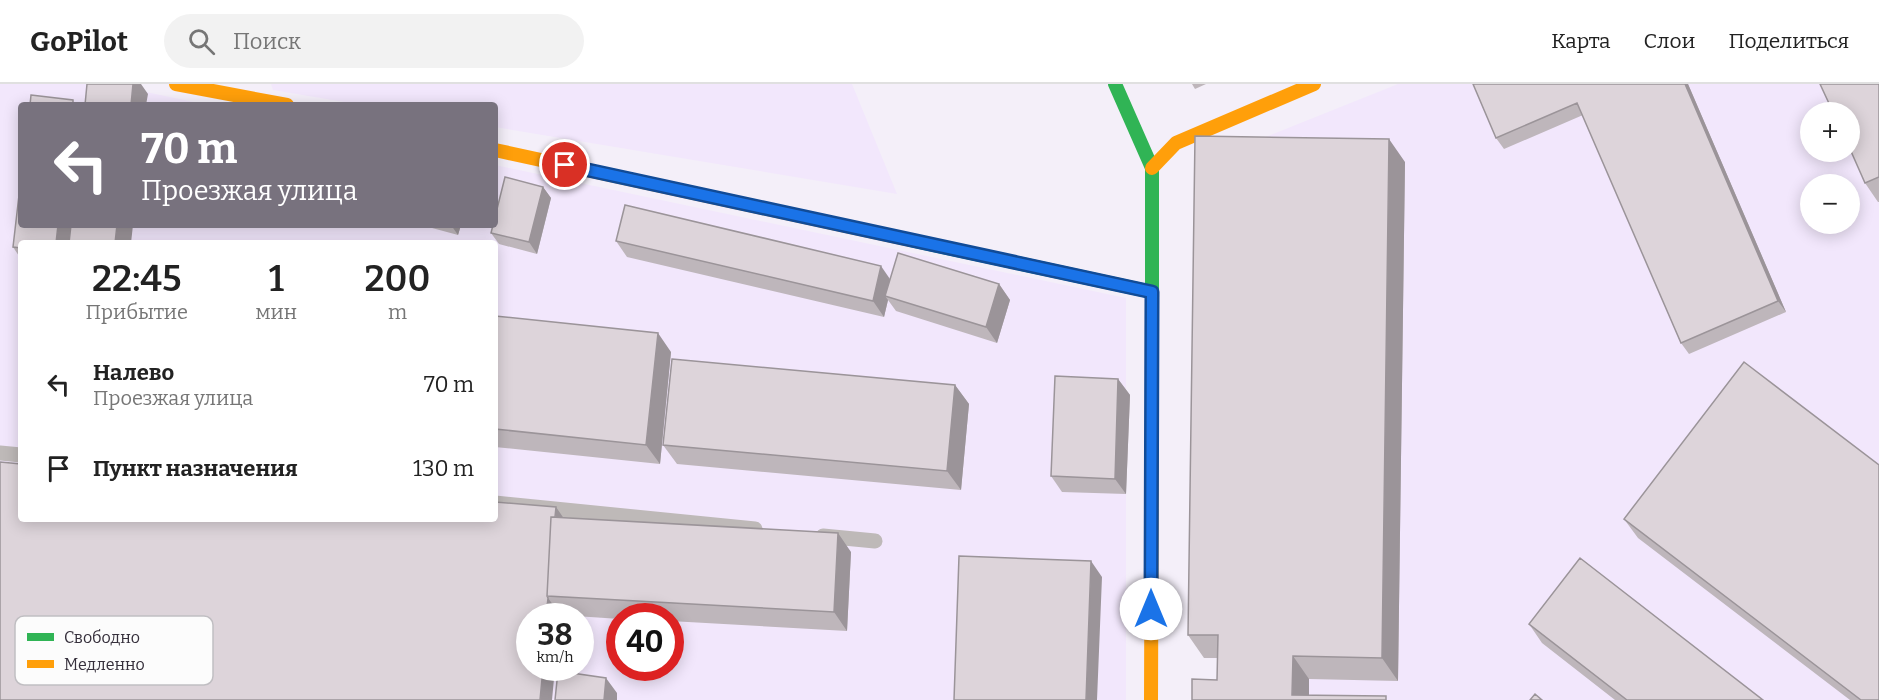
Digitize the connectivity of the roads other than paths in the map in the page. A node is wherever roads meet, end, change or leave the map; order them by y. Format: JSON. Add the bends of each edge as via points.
{"nodes":[{"id":1,"x":176,"y":84,"type":"edge"},
{"id":2,"x":1115,"y":84,"type":"edge"},
{"id":3,"x":1314,"y":84,"type":"edge"},
{"id":4,"x":271,"y":102,"type":"edge"},
{"id":5,"x":498,"y":151,"type":"edge"},
{"id":6,"x":1152,"y":168,"type":"junction"},
{"id":7,"x":1152,"y":292,"type":"junction"},
{"id":8,"x":0,"y":453,"type":"edge"},
{"id":9,"x":18,"y":455,"type":"edge"},
{"id":10,"x":498,"y":503,"type":"edge"},
{"id":11,"x":768,"y":530,"type":"edge"},
{"id":12,"x":803,"y":534,"type":"edge"},
{"id":13,"x":874,"y":541,"type":"dead end"},
{"id":14,"x":1151,"y":700,"type":"edge"}],
"edges":[{"from":1,"to":4,"type":"street"},
{"from":2,"to":6,"type":"street"},
{"from":3,"to":6,"type":"street","via":[[1176,142]]},
{"from":5,"to":7,"type":"street"},
{"from":6,"to":7,"type":"street"},
{"from":7,"to":14,"type":"street"},
{"from":8,"to":9,"type":"lane"},
{"from":10,"to":11,"type":"lane"},
{"from":12,"to":13,"type":"lane"}]}
